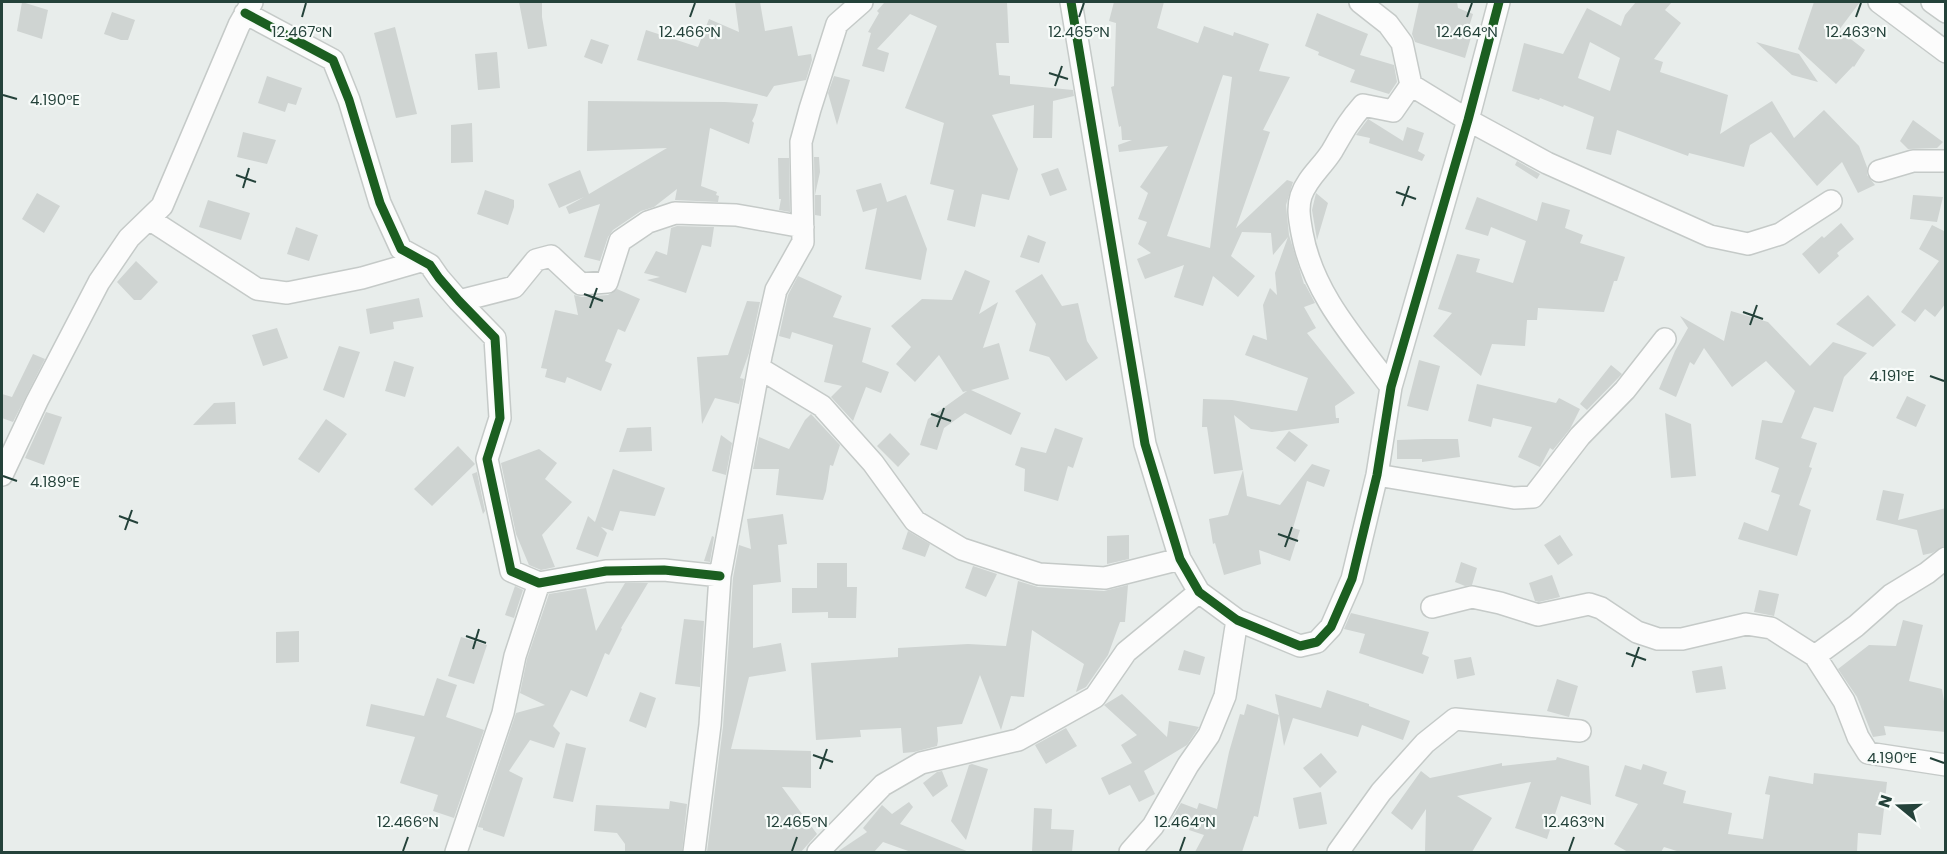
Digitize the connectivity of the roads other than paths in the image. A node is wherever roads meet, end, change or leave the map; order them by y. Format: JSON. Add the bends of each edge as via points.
{"nodes":[{"id":1,"x":862,"y":2,"type":"edge"},
{"id":2,"x":1071,"y":2,"type":"edge"},
{"id":3,"x":1360,"y":2,"type":"edge"},
{"id":4,"x":1499,"y":2,"type":"edge"},
{"id":5,"x":1879,"y":2,"type":"edge"},
{"id":6,"x":1932,"y":2,"type":"edge"},
{"id":7,"x":249,"y":7,"type":"edge"},
{"id":8,"x":1946,"y":12,"type":"edge"},
{"id":9,"x":1946,"y":52,"type":"edge"},
{"id":10,"x":1411,"y":85,"type":"junction"},
{"id":11,"x":1468,"y":120,"type":"junction"},
{"id":12,"x":1946,"y":161,"type":"edge"},
{"id":13,"x":1879,"y":171,"type":"dead end"},
{"id":14,"x":1831,"y":201,"type":"dead end"},
{"id":15,"x":148,"y":219,"type":"junction"},
{"id":16,"x":803,"y":227,"type":"junction"},
{"id":17,"x":421,"y":261,"type":"junction"},
{"id":18,"x":459,"y":301,"type":"junction"},
{"id":19,"x":1665,"y":339,"type":"dead end"},
{"id":20,"x":759,"y":368,"type":"junction"},
{"id":21,"x":1391,"y":387,"type":"junction"},
{"id":22,"x":2,"y":475,"type":"edge"},
{"id":23,"x":1377,"y":475,"type":"junction"},
{"id":24,"x":1946,"y":558,"type":"edge"},
{"id":25,"x":1180,"y":559,"type":"junction"},
{"id":26,"x":720,"y":576,"type":"junction"},
{"id":27,"x":539,"y":583,"type":"junction"},
{"id":28,"x":1199,"y":592,"type":"junction"},
{"id":29,"x":1432,"y":607,"type":"dead end"},
{"id":30,"x":1237,"y":620,"type":"junction"},
{"id":31,"x":1815,"y":656,"type":"junction"},
{"id":32,"x":1580,"y":731,"type":"dead end"},
{"id":33,"x":1946,"y":765,"type":"edge"},
{"id":34,"x":456,"y":852,"type":"edge"},
{"id":35,"x":694,"y":852,"type":"edge"},
{"id":36,"x":818,"y":852,"type":"edge"},
{"id":37,"x":1130,"y":852,"type":"edge"},
{"id":38,"x":1338,"y":852,"type":"edge"}],
"edges":[{"from":1,"to":16,"type":"street","via":[[837,24],[801,142]]},
{"from":2,"to":25,"type":"street","via":[[1145,444]]},
{"from":3,"to":10,"type":"street","via":[[1388,24],[1402,43]]},
{"from":4,"to":11,"type":"street"},
{"from":5,"to":9,"type":"street"},
{"from":6,"to":8,"type":"street"},
{"from":7,"to":15,"type":"street","via":[[162,206]]},
{"from":7,"to":17,"type":"street","via":[[333,60],[380,203],[401,249]]},
{"from":10,"to":11,"type":"street"},
{"from":10,"to":21,"type":"street","via":[[1394,111],[1363,105],[1348,121],[1301,196],[1299,214],[1311,267],[1333,311]]},
{"from":11,"to":14,"type":"street","via":[[1547,163],[1710,236],[1748,244],[1780,234]]},
{"from":11,"to":21,"type":"street"},
{"from":12,"to":13,"type":"street","via":[[1913,162]]},
{"from":15,"to":17,"type":"street","via":[[257,289],[287,293]]},
{"from":15,"to":22,"type":"street","via":[[129,238],[99,282]]},
{"from":16,"to":18,"type":"street","via":[[736,215],[675,213],[648,222],[620,241],[607,282],[581,284],[551,256],[536,260],[514,287]]},
{"from":16,"to":20,"type":"street","via":[[803,242],[776,290]]},
{"from":17,"to":18,"type":"street","via":[[430,265]]},
{"from":18,"to":27,"type":"street","via":[[495,338],[500,418],[487,459],[511,572]]},
{"from":19,"to":23,"type":"street","via":[[1533,496],[1514,498]]},
{"from":20,"to":25,"type":"street","via":[[822,405],[873,463],[915,521],[962,549],[1039,574],[1105,578]]},
{"from":20,"to":26,"type":"street"},
{"from":21,"to":23,"type":"street"},
{"from":23,"to":30,"type":"street","via":[[1352,579],[1330,627],[1317,642],[1300,646]]},
{"from":24,"to":31,"type":"street","via":[[1891,595]]},
{"from":25,"to":28,"type":"street"},
{"from":26,"to":27,"type":"street","via":[[664,570],[606,571]]},
{"from":26,"to":35,"type":"street","via":[[710,726]]},
{"from":27,"to":34,"type":"street","via":[[515,656],[503,713]]},
{"from":28,"to":30,"type":"street"},
{"from":28,"to":36,"type":"street","via":[[1126,652],[1095,696],[1018,740],[921,763],[883,785]]},
{"from":29,"to":31,"type":"street","via":[[1472,597],[1538,615],[1589,604],[1637,632],[1658,639],[1682,639],[1746,624],[1771,628]]},
{"from":30,"to":37,"type":"street","via":[[1225,696],[1209,735],[1153,825]]},
{"from":31,"to":33,"type":"street","via":[[1844,701],[1868,753]]},
{"from":32,"to":38,"type":"street","via":[[1455,719],[1425,743],[1381,792]]}]}
